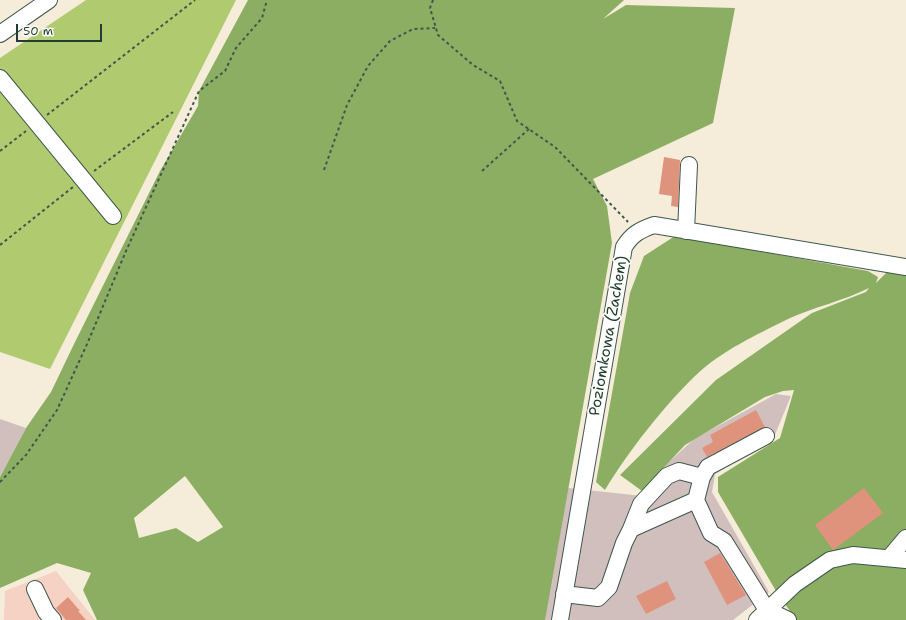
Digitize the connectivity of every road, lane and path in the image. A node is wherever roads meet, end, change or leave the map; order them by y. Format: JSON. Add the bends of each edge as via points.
{"nodes":[{"id":1,"x":50,"y":0,"type":"edge"},
{"id":2,"x":195,"y":0,"type":"edge"},
{"id":3,"x":267,"y":0,"type":"edge"},
{"id":4,"x":433,"y":0,"type":"edge"},
{"id":5,"x":435,"y":28,"type":"junction"},
{"id":6,"x":0,"y":34,"type":"edge"},
{"id":7,"x":0,"y":78,"type":"edge"},
{"id":8,"x":36,"y":123,"type":"junction"},
{"id":9,"x":529,"y":129,"type":"junction"},
{"id":10,"x":0,"y":151,"type":"edge"},
{"id":11,"x":689,"y":165,"type":"dead end"},
{"id":12,"x":324,"y":170,"type":"dead end"},
{"id":13,"x":482,"y":171,"type":"dead end"},
{"id":14,"x":113,"y":216,"type":"dead end"},
{"id":15,"x":640,"y":230,"type":"junction"},
{"id":16,"x":686,"y":230,"type":"junction"},
{"id":17,"x":906,"y":267,"type":"edge"},
{"id":18,"x":766,"y":436,"type":"dead end"},
{"id":19,"x":702,"y":477,"type":"junction"},
{"id":20,"x":0,"y":482,"type":"edge"},
{"id":21,"x":696,"y":500,"type":"junction"},
{"id":22,"x":631,"y":529,"type":"junction"},
{"id":23,"x":906,"y":538,"type":"edge"},
{"id":24,"x":890,"y":557,"type":"junction"},
{"id":25,"x":906,"y":560,"type":"edge"},
{"id":26,"x":35,"y":589,"type":"dead end"},
{"id":27,"x":564,"y":594,"type":"junction"},
{"id":28,"x":762,"y":615,"type":"edge"},
{"id":29,"x":54,"y":620,"type":"edge"},
{"id":30,"x":560,"y":620,"type":"edge"},
{"id":31,"x":788,"y":620,"type":"edge"}],
"edges":[{"from":1,"to":6,"type":"street"},
{"from":2,"to":8,"type":"path"},
{"from":3,"to":20,"type":"path","via":[[262,18],[236,48],[225,71],[199,91],[57,410],[26,455]]},
{"from":4,"to":5,"type":"path","via":[[430,8]]},
{"from":5,"to":9,"type":"path","via":[[438,35],[473,65],[500,81],[517,121]]},
{"from":5,"to":12,"type":"path","via":[[413,29],[390,42],[368,66],[347,105]]},
{"from":7,"to":8,"type":"street"},
{"from":8,"to":10,"type":"path"},
{"from":8,"to":14,"type":"street"},
{"from":9,"to":13,"type":"path"},
{"from":9,"to":15,"type":"path","via":[[556,147],[629,222]]},
{"from":11,"to":16,"type":"street"},
{"from":15,"to":16,"type":"street","via":[[654,225]]},
{"from":15,"to":27,"type":"street","name":"Poziomkowa (Zachem)","via":[[631,236],[624,247]]},
{"from":16,"to":17,"type":"street"},
{"from":18,"to":19,"type":"street","via":[[708,467]]},
{"from":19,"to":21,"type":"street"},
{"from":19,"to":22,"type":"street","via":[[679,471],[667,476],[641,504]]},
{"from":21,"to":22,"type":"street"},
{"from":21,"to":28,"type":"street","via":[[711,533],[724,541]]},
{"from":22,"to":27,"type":"street","via":[[609,587],[598,598]]},
{"from":23,"to":24,"type":"street"},
{"from":24,"to":25,"type":"street"},
{"from":24,"to":28,"type":"street","via":[[853,555],[830,560],[795,584]]},
{"from":26,"to":29,"type":"street","via":[[46,612]]},
{"from":27,"to":30,"type":"street","name":"Poziomkowa (Zachem)"},
{"from":28,"to":31,"type":"street"}]}
